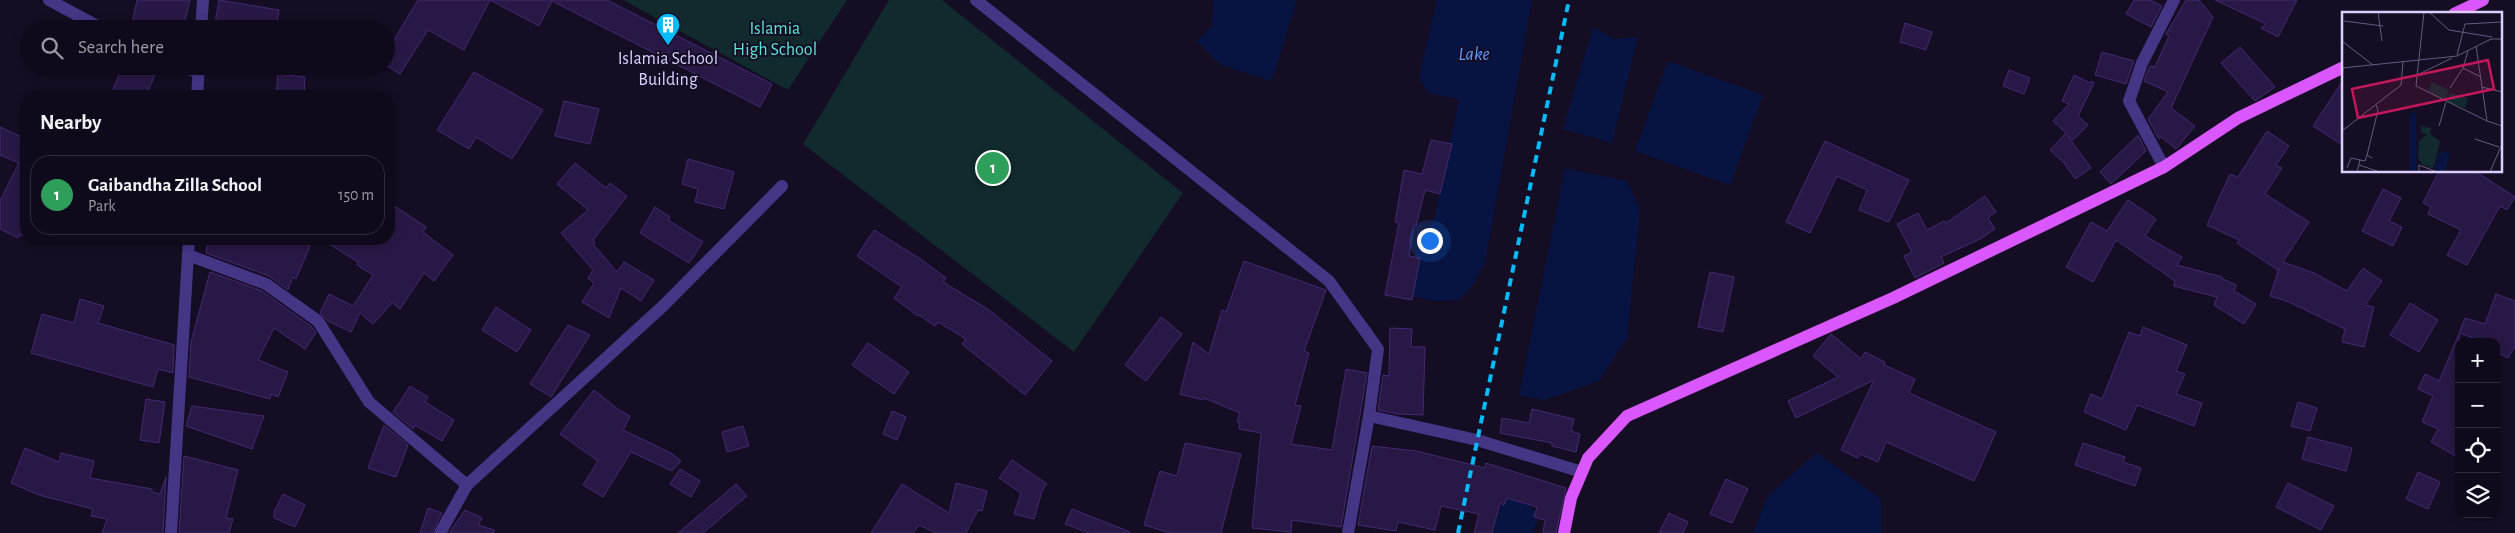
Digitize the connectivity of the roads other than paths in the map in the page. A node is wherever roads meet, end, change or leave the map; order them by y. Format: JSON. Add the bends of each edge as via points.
{"nodes":[{"id":1,"x":49,"y":0,"type":"edge"},
{"id":2,"x":203,"y":0,"type":"edge"},
{"id":3,"x":976,"y":0,"type":"edge"},
{"id":4,"x":2174,"y":0,"type":"edge"},
{"id":5,"x":2483,"y":0,"type":"edge"},
{"id":6,"x":2458,"y":12,"type":"edge"},
{"id":7,"x":86,"y":20,"type":"edge"},
{"id":8,"x":202,"y":20,"type":"edge"},
{"id":9,"x":2342,"y":68,"type":"edge"},
{"id":10,"x":199,"y":75,"type":"edge"},
{"id":11,"x":197,"y":90,"type":"edge"},
{"id":12,"x":2164,"y":167,"type":"junction"},
{"id":13,"x":782,"y":186,"type":"dead end"},
{"id":14,"x":189,"y":245,"type":"edge"},
{"id":15,"x":188,"y":255,"type":"junction"},
{"id":16,"x":1369,"y":416,"type":"junction"},
{"id":17,"x":1582,"y":472,"type":"junction"},
{"id":18,"x":466,"y":485,"type":"junction"},
{"id":19,"x":1345,"y":532,"type":"edge"},
{"id":20,"x":171,"y":533,"type":"edge"},
{"id":21,"x":440,"y":533,"type":"edge"},
{"id":22,"x":1564,"y":533,"type":"edge"}],
"edges":[{"from":1,"to":7,"type":"street"},
{"from":2,"to":8,"type":"street"},
{"from":3,"to":16,"type":"street","via":[[1329,281],[1378,349]]},
{"from":4,"to":12,"type":"street","via":[[2142,63],[2129,101]]},
{"from":5,"to":6,"type":"main road"},
{"from":9,"to":12,"type":"main road","via":[[2238,118]]},
{"from":10,"to":11,"type":"street"},
{"from":12,"to":17,"type":"main road","via":[[1893,298],[1627,416],[1588,458]]},
{"from":13,"to":18,"type":"street","via":[[664,306]]},
{"from":14,"to":15,"type":"street"},
{"from":15,"to":18,"type":"street","via":[[266,284],[318,321],[369,402]]},
{"from":15,"to":20,"type":"street"},
{"from":16,"to":17,"type":"street","via":[[1477,440]]},
{"from":16,"to":19,"type":"street"},
{"from":17,"to":22,"type":"main road","via":[[1570,498]]},
{"from":18,"to":21,"type":"street"}]}
